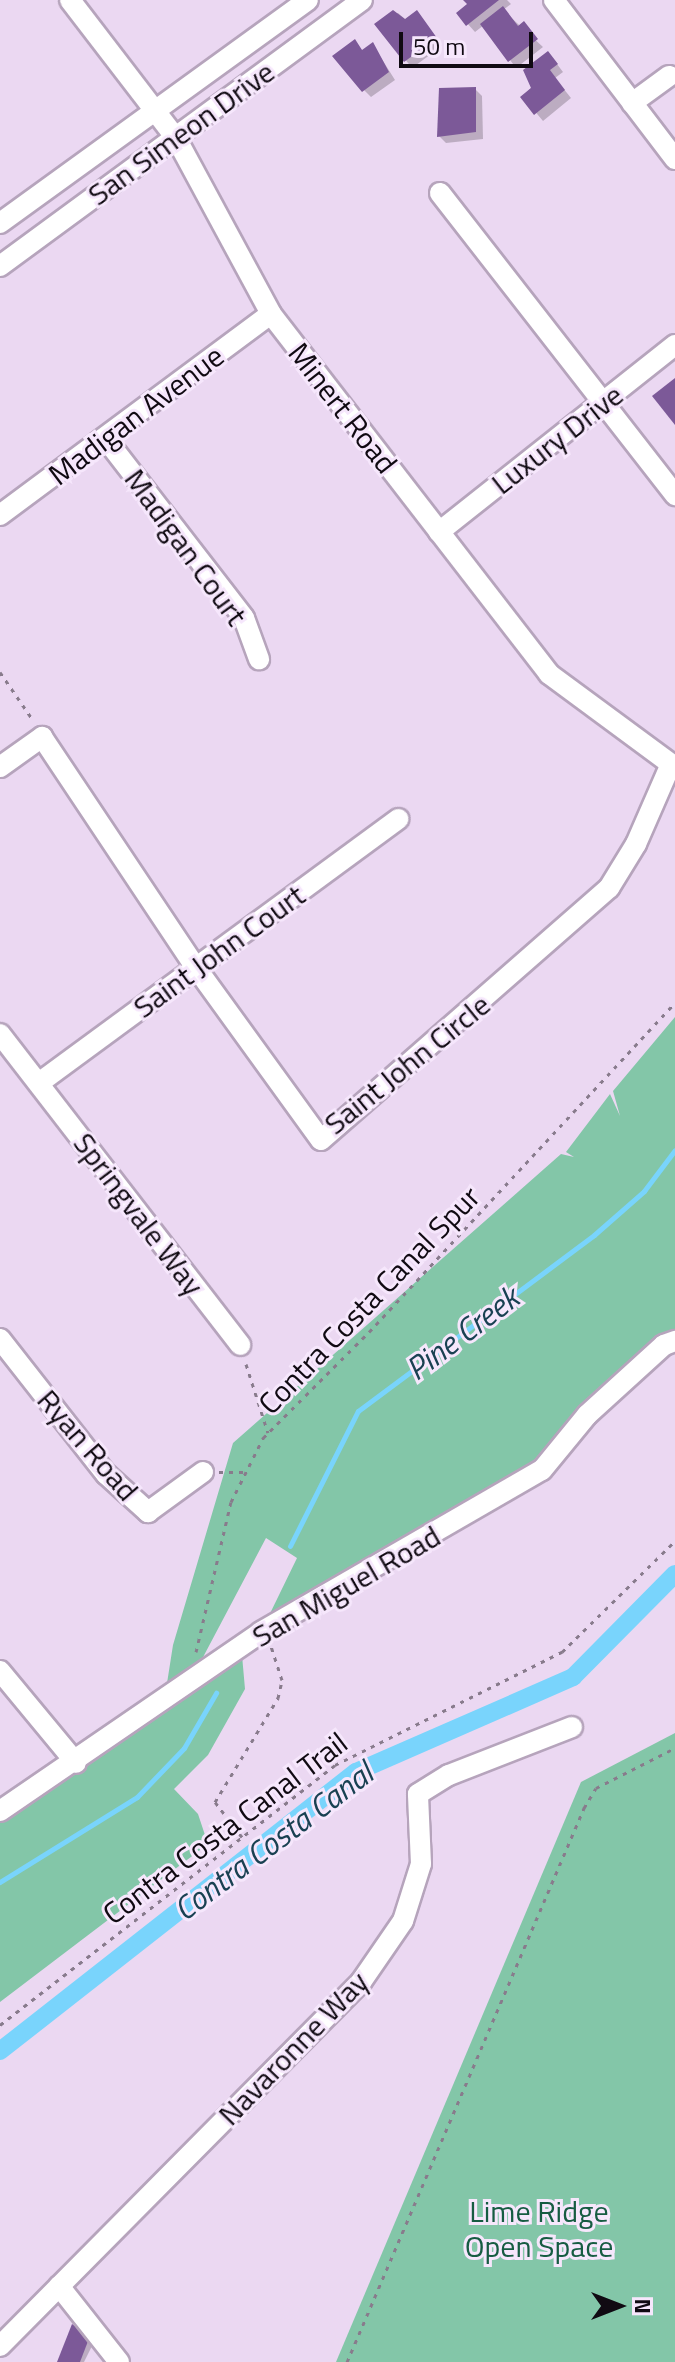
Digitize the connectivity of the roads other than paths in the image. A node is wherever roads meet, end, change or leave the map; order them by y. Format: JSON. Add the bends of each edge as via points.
{"nodes":[{"id":1,"x":70,"y":0,"type":"edge"},
{"id":2,"x":308,"y":0,"type":"edge"},
{"id":3,"x":362,"y":0,"type":"edge"},
{"id":4,"x":554,"y":0,"type":"edge"},
{"id":5,"x":669,"y":76,"type":"dead end"},
{"id":6,"x":632,"y":103,"type":"junction"},
{"id":7,"x":154,"y":109,"type":"junction"},
{"id":8,"x":176,"y":138,"type":"junction"},
{"id":9,"x":675,"y":159,"type":"edge"},
{"id":10,"x":440,"y":193,"type":"dead end"},
{"id":11,"x":0,"y":223,"type":"edge"},
{"id":12,"x":0,"y":266,"type":"edge"},
{"id":13,"x":271,"y":314,"type":"junction"},
{"id":14,"x":675,"y":345,"type":"edge"},
{"id":15,"x":605,"y":401,"type":"junction"},
{"id":16,"x":105,"y":438,"type":"junction"},
{"id":17,"x":675,"y":495,"type":"edge"},
{"id":18,"x":0,"y":515,"type":"edge"},
{"id":19,"x":439,"y":532,"type":"junction"},
{"id":20,"x":259,"y":659,"type":"dead end"},
{"id":21,"x":673,"y":765,"type":"edge"},
{"id":22,"x":0,"y":767,"type":"edge"},
{"id":23,"x":398,"y":819,"type":"dead end"},
{"id":24,"x":197,"y":969,"type":"junction"},
{"id":25,"x":0,"y":1034,"type":"edge"},
{"id":26,"x":39,"y":1083,"type":"junction"},
{"id":27,"x":0,"y":1339,"type":"edge"},
{"id":28,"x":675,"y":1341,"type":"edge"},
{"id":29,"x":240,"y":1345,"type":"road end"},
{"id":30,"x":203,"y":1472,"type":"road end"},
{"id":31,"x":0,"y":1671,"type":"edge"},
{"id":32,"x":572,"y":1727,"type":"dead end"},
{"id":33,"x":76,"y":1763,"type":"junction"},
{"id":34,"x":0,"y":1811,"type":"edge"},
{"id":35,"x":59,"y":2286,"type":"junction"},
{"id":36,"x":0,"y":2346,"type":"edge"},
{"id":37,"x":119,"y":2362,"type":"edge"}],
"edges":[{"from":1,"to":7,"type":"street","name":"Minert Road"},
{"from":2,"to":7,"type":"street","name":"San Simeon Drive"},
{"from":3,"to":8,"type":"street","name":"San Simeon Drive"},
{"from":4,"to":6,"type":"street"},
{"from":5,"to":6,"type":"street"},
{"from":6,"to":9,"type":"street"},
{"from":7,"to":8,"type":"street","name":"Minert Road"},
{"from":7,"to":11,"type":"street","name":"San Simeon Drive"},
{"from":8,"to":12,"type":"street","name":"San Simeon Drive"},
{"from":8,"to":13,"type":"street","name":"Minert Road"},
{"from":10,"to":15,"type":"street"},
{"from":13,"to":16,"type":"street","name":"Madigan Avenue"},
{"from":13,"to":19,"type":"street","name":"Minert Road"},
{"from":14,"to":15,"type":"street","name":"Luxury Drive"},
{"from":15,"to":17,"type":"street"},
{"from":15,"to":19,"type":"street","name":"Luxury Drive"},
{"from":16,"to":18,"type":"street","name":"Madigan Avenue"},
{"from":16,"to":20,"type":"street","name":"Madigan Court","via":[[244,618]]},
{"from":19,"to":21,"type":"street","name":"Minert Road","via":[[549,674]]},
{"from":21,"to":24,"type":"street","name":"Saint John Circle","via":[[609,888],[321,1140]]},
{"from":22,"to":24,"type":"street","name":"Saint John Circle","via":[[42,737]]},
{"from":23,"to":24,"type":"street","name":"Saint John Court"},
{"from":24,"to":26,"type":"street","name":"Saint John Court"},
{"from":25,"to":26,"type":"street","name":"Springvale Way"},
{"from":26,"to":29,"type":"street","name":"Springvale Way"},
{"from":27,"to":30,"type":"street","name":"Ryan Road","via":[[106,1474],[148,1512]]},
{"from":28,"to":33,"type":"street","name":"San Miguel Road","via":[[664,1345],[587,1415],[542,1470],[261,1632]]},
{"from":31,"to":33,"type":"street"},
{"from":32,"to":35,"type":"street","name":"Navaronne Way","via":[[449,1775],[418,1794],[421,1864],[403,1921],[361,1982]]},
{"from":33,"to":34,"type":"street","name":"San Miguel Road"},
{"from":35,"to":36,"type":"street","name":"Navaronne Way"},
{"from":35,"to":37,"type":"street"}]}
